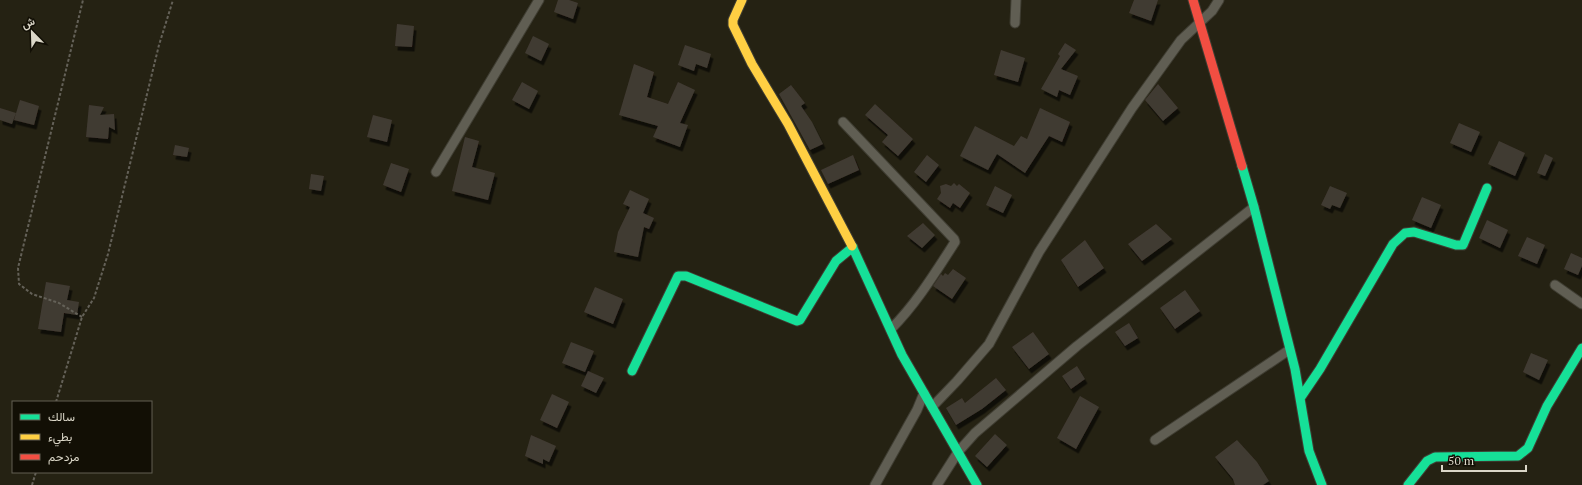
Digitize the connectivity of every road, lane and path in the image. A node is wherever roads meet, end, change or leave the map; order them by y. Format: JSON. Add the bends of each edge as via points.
{"nodes":[{"id":1,"x":83,"y":0,"type":"edge"},
{"id":2,"x":173,"y":0,"type":"edge"},
{"id":3,"x":539,"y":0,"type":"edge"},
{"id":4,"x":742,"y":0,"type":"edge"},
{"id":5,"x":1016,"y":0,"type":"edge"},
{"id":6,"x":1193,"y":0,"type":"edge"},
{"id":7,"x":1219,"y":0,"type":"edge"},
{"id":8,"x":1015,"y":23,"type":"dead end"},
{"id":9,"x":1199,"y":24,"type":"junction"},
{"id":10,"x":843,"y":122,"type":"dead end"},
{"id":11,"x":436,"y":172,"type":"dead end"},
{"id":12,"x":1487,"y":188,"type":"dead end"},
{"id":13,"x":1254,"y":207,"type":"junction"},
{"id":14,"x":853,"y":247,"type":"junction"},
{"id":15,"x":1555,"y":285,"type":"dead end"},
{"id":16,"x":1582,"y":304,"type":"edge"},
{"id":17,"x":82,"y":317,"type":"junction"},
{"id":18,"x":891,"y":329,"type":"junction"},
{"id":19,"x":1582,"y":348,"type":"edge"},
{"id":20,"x":1289,"y":350,"type":"junction"},
{"id":21,"x":632,"y":371,"type":"dead end"},
{"id":22,"x":924,"y":393,"type":"junction"},
{"id":23,"x":1301,"y":397,"type":"junction"},
{"id":24,"x":56,"y":401,"type":"edge"},
{"id":25,"x":932,"y":407,"type":"junction"},
{"id":26,"x":1155,"y":440,"type":"dead end"},
{"id":27,"x":958,"y":452,"type":"junction"},
{"id":28,"x":36,"y":473,"type":"edge"},
{"id":29,"x":32,"y":485,"type":"edge"},
{"id":30,"x":875,"y":485,"type":"edge"},
{"id":31,"x":937,"y":485,"type":"edge"},
{"id":32,"x":977,"y":485,"type":"edge"},
{"id":33,"x":1322,"y":485,"type":"edge"},
{"id":34,"x":1408,"y":485,"type":"edge"}],
"edges":[{"from":1,"to":17,"type":"path","via":[[18,268],[19,284],[32,294],[59,303]]},
{"from":2,"to":17,"type":"path","via":[[158,45],[108,254],[94,298]]},
{"from":3,"to":11,"type":"street"},
{"from":4,"to":14,"type":"street","via":[[733,26]]},
{"from":5,"to":8,"type":"street"},
{"from":6,"to":9,"type":"street"},
{"from":7,"to":9,"type":"street"},
{"from":9,"to":13,"type":"street"},
{"from":9,"to":25,"type":"street","via":[[1181,40],[1132,108],[1039,252],[988,344]]},
{"from":10,"to":18,"type":"street","via":[[955,242],[926,286]]},
{"from":12,"to":23,"type":"street","via":[[1463,245],[1414,232],[1405,233],[1393,244]]},
{"from":13,"to":20,"type":"street"},
{"from":13,"to":27,"type":"street","via":[[1077,346],[975,433]]},
{"from":14,"to":18,"type":"street"},
{"from":14,"to":21,"type":"street","via":[[836,261],[797,321],[686,276],[678,276]]},
{"from":15,"to":16,"type":"street"},
{"from":17,"to":24,"type":"path"},
{"from":18,"to":22,"type":"street"},
{"from":19,"to":34,"type":"street","via":[[1547,406],[1528,448],[1522,454],[1436,457],[1427,461]]},
{"from":20,"to":23,"type":"street"},
{"from":20,"to":26,"type":"street"},
{"from":22,"to":25,"type":"street"},
{"from":22,"to":30,"type":"street"},
{"from":23,"to":33,"type":"street","via":[[1309,451]]},
{"from":25,"to":27,"type":"street"},
{"from":27,"to":31,"type":"street"},
{"from":27,"to":32,"type":"street"},
{"from":28,"to":29,"type":"path"}]}
